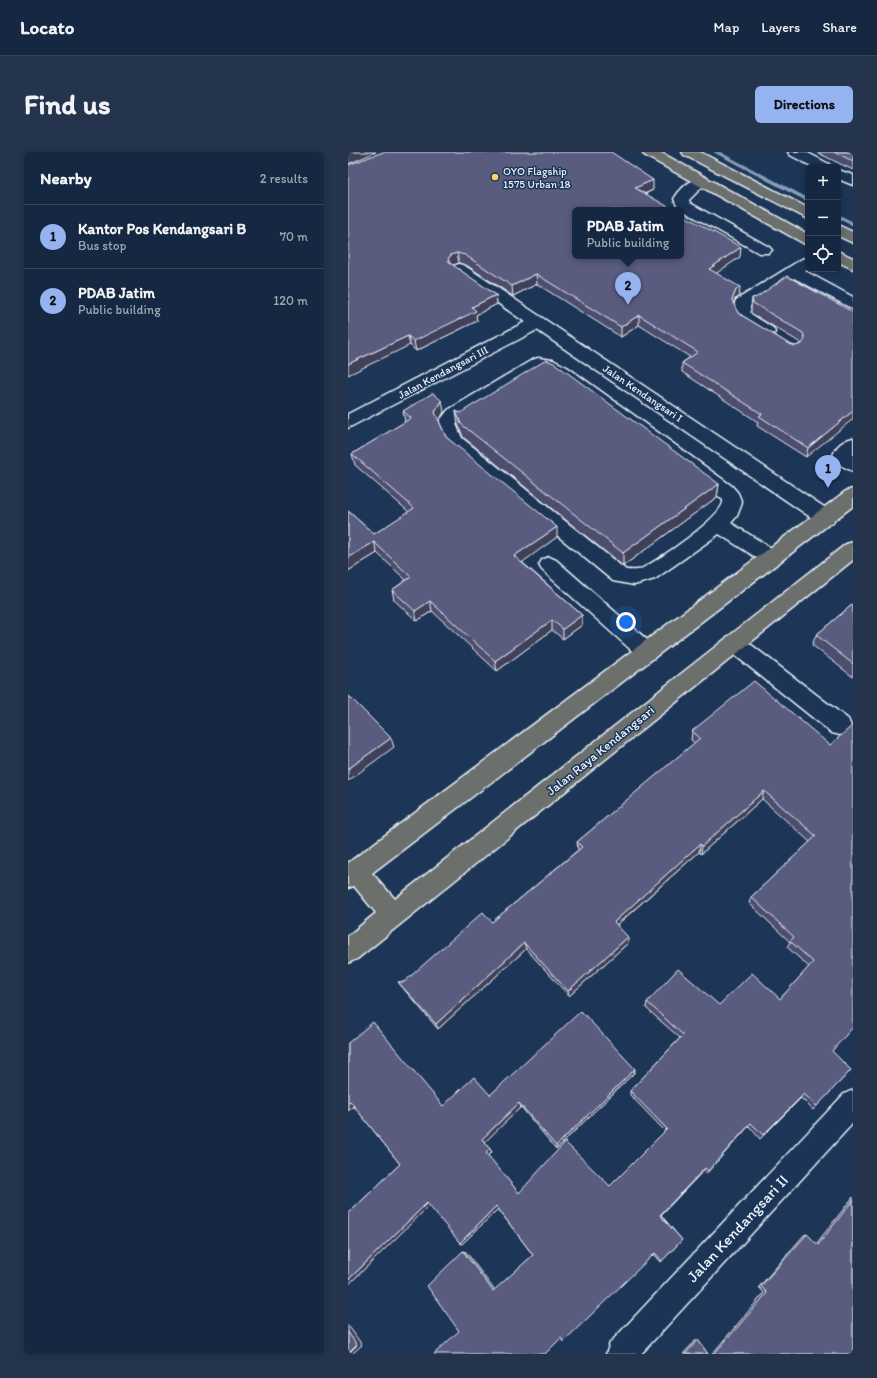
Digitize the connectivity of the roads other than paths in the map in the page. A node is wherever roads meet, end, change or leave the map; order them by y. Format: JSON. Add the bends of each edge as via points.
{"nodes":[{"id":1,"x":649,"y":152,"type":"edge"},
{"id":2,"x":689,"y":152,"type":"edge"},
{"id":3,"x":795,"y":152,"type":"edge"},
{"id":4,"x":818,"y":164,"type":"edge"},
{"id":5,"x":717,"y":167,"type":"junction"},
{"id":6,"x":841,"y":175,"type":"edge"},
{"id":7,"x":701,"y":181,"type":"junction"},
{"id":8,"x":853,"y":181,"type":"edge"},
{"id":9,"x":805,"y":212,"type":"edge"},
{"id":10,"x":841,"y":232,"type":"edge"},
{"id":11,"x":805,"y":238,"type":"edge"},
{"id":12,"x":853,"y":238,"type":"edge"},
{"id":13,"x":764,"y":250,"type":"dead end"},
{"id":14,"x":841,"y":258,"type":"edge"},
{"id":15,"x":805,"y":264,"type":"edge"},
{"id":16,"x":853,"y":264,"type":"edge"},
{"id":17,"x":459,"y":269,"type":"edge"},
{"id":18,"x":794,"y":272,"type":"junction"},
{"id":19,"x":853,"y":304,"type":"edge"},
{"id":20,"x":538,"y":322,"type":"junction"},
{"id":21,"x":781,"y":340,"type":"edge"},
{"id":22,"x":348,"y":422,"type":"edge"},
{"id":23,"x":853,"y":444,"type":"edge"},
{"id":24,"x":853,"y":464,"type":"edge"},
{"id":25,"x":853,"y":496,"type":"edge"},
{"id":26,"x":826,"y":518,"type":"junction"},
{"id":27,"x":718,"y":524,"type":"junction"},
{"id":28,"x":853,"y":549,"type":"edge"},
{"id":29,"x":772,"y":558,"type":"junction"},
{"id":30,"x":549,"y":565,"type":"dead end"},
{"id":31,"x":734,"y":643,"type":"junction"},
{"id":32,"x":648,"y":652,"type":"junction"},
{"id":33,"x":840,"y":726,"type":"dead end"},
{"id":34,"x":352,"y":874,"type":"edge"},
{"id":35,"x":393,"y":915,"type":"junction"},
{"id":36,"x":348,"y":952,"type":"edge"},
{"id":37,"x":853,"y":1103,"type":"edge"},
{"id":38,"x":621,"y":1354,"type":"edge"}],
"edges":[{"from":1,"to":7,"type":"main road"},
{"from":2,"to":5,"type":"main road"},
{"from":3,"to":4,"type":"street"},
{"from":5,"to":7,"type":"main road"},
{"from":5,"to":9,"type":"main road"},
{"from":6,"to":8,"type":"street"},
{"from":7,"to":11,"type":"main road"},
{"from":7,"to":13,"type":"street","via":[[681,199],[683,205]]},
{"from":10,"to":12,"type":"main road"},
{"from":14,"to":16,"type":"main road"},
{"from":15,"to":18,"type":"street"},
{"from":17,"to":20,"type":"street","name":"Jalan Kendangsari I"},
{"from":18,"to":19,"type":"street"},
{"from":18,"to":21,"type":"street","via":[[742,304],[740,310],[742,317]]},
{"from":20,"to":22,"type":"street","name":"Jalan Kendangsari III"},
{"from":20,"to":26,"type":"street","name":"Jalan Kendangsari I"},
{"from":23,"to":24,"type":"street","via":[[842,456]]},
{"from":25,"to":26,"type":"main road"},
{"from":26,"to":29,"type":"main road"},
{"from":27,"to":27,"type":"street","via":[[730,511],[733,503],[731,497],[561,371],[547,364],[538,364],[454,414],[447,423],[455,442],[620,576],[629,578],[648,574]]},
{"from":27,"to":29,"type":"street"},
{"from":28,"to":31,"type":"main road","name":"Jalan Raya Kendangsari"},
{"from":29,"to":32,"type":"main road"},
{"from":30,"to":32,"type":"street"},
{"from":31,"to":33,"type":"street"},
{"from":31,"to":35,"type":"main road","name":"Jalan Raya Kendangsari"},
{"from":32,"to":34,"type":"main road"},
{"from":34,"to":35,"type":"main road"},
{"from":35,"to":36,"type":"main road","name":"Jalan Raya Kendangsari"},
{"from":37,"to":38,"type":"street","name":"Jalan Kendangsari II"}]}
